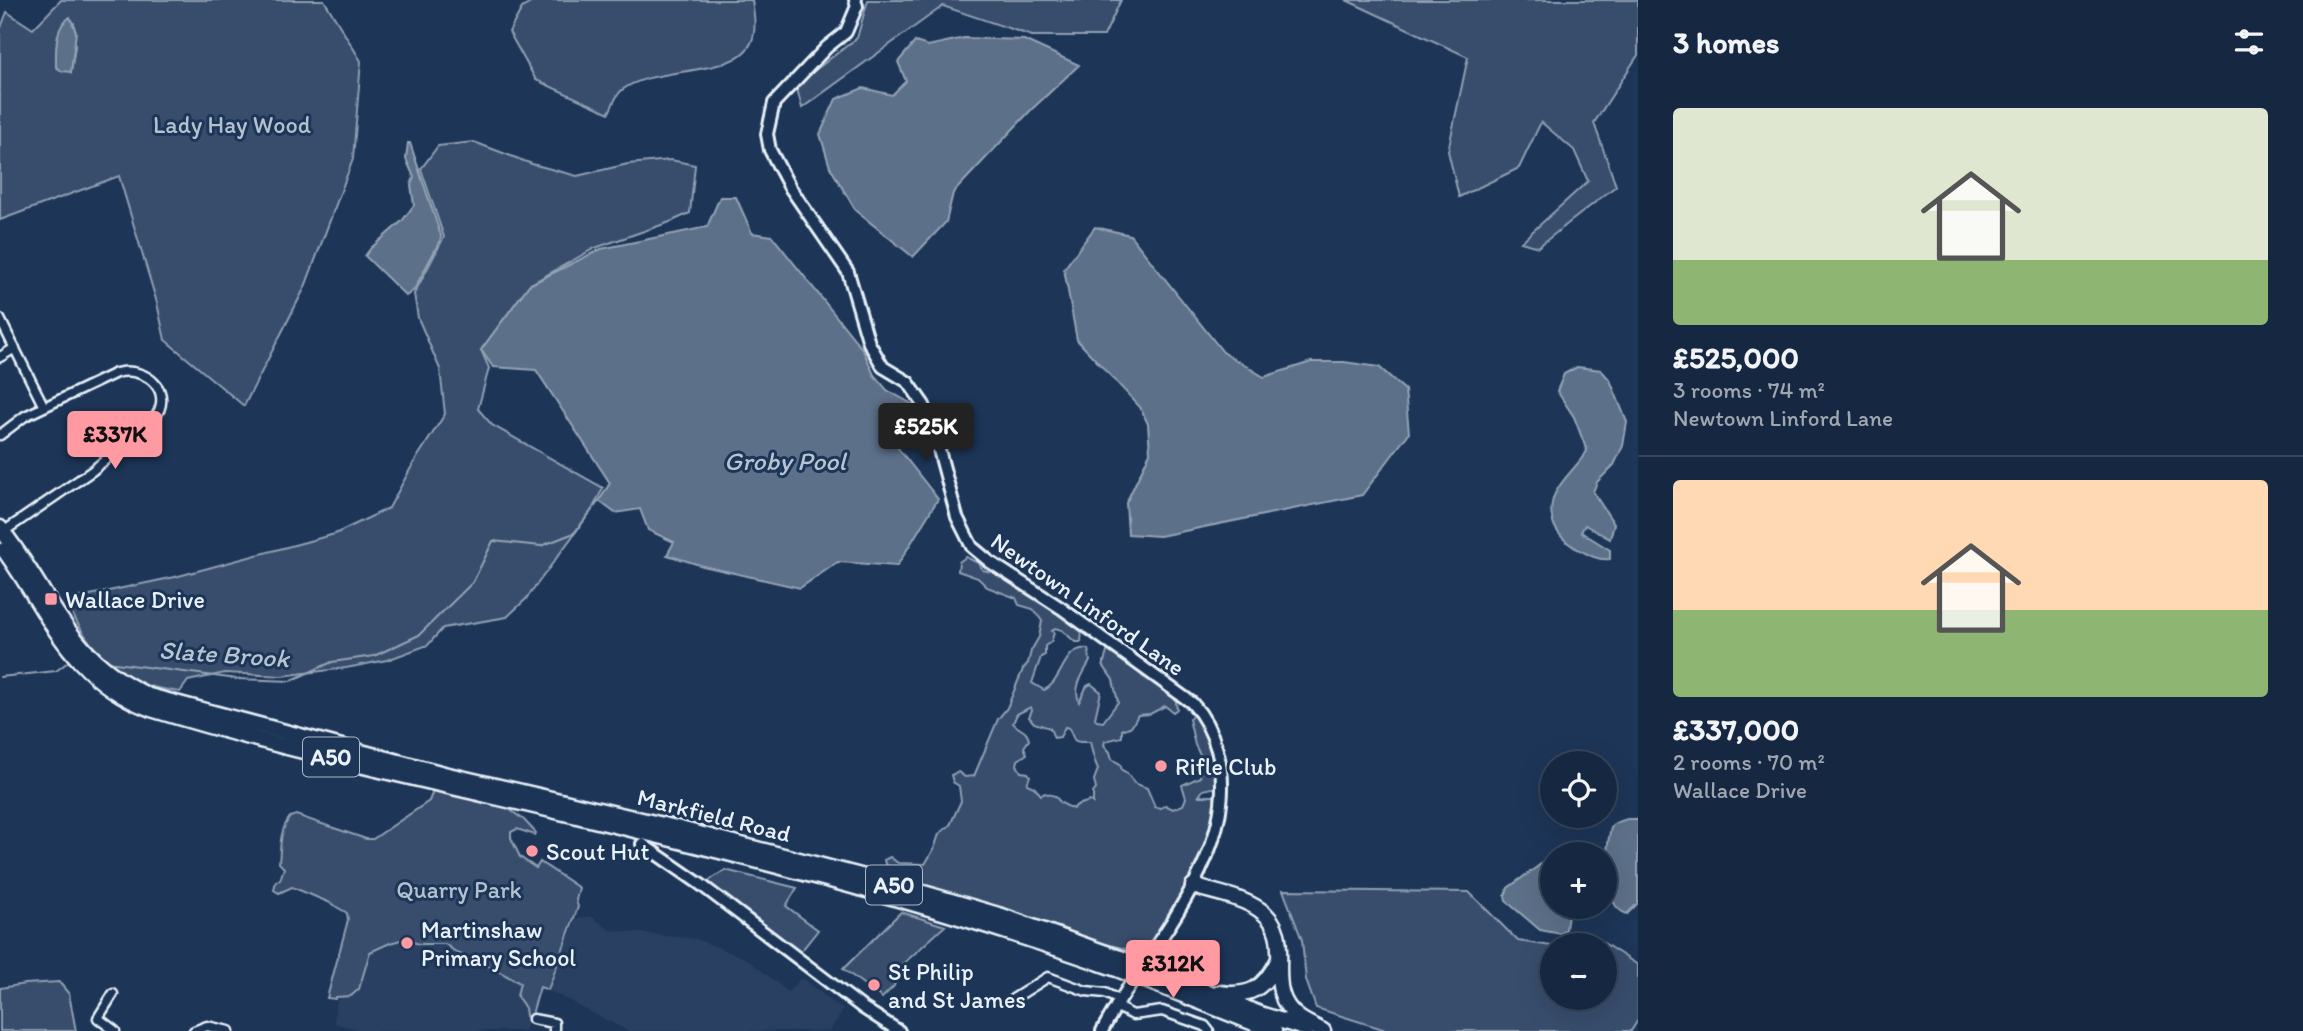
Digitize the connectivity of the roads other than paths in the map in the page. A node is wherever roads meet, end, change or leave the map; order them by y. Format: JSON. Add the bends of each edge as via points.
{"nodes":[{"id":1,"x":856,"y":3,"type":"edge"},
{"id":2,"x":0,"y":318,"type":"edge"},
{"id":3,"x":15,"y":348,"type":"junction"},
{"id":4,"x":0,"y":357,"type":"edge"},
{"id":5,"x":44,"y":407,"type":"junction"},
{"id":6,"x":0,"y":435,"type":"edge"},
{"id":7,"x":1,"y":535,"type":"edge"},
{"id":8,"x":580,"y":817,"type":"junction"},
{"id":9,"x":642,"y":844,"type":"joint"},
{"id":10,"x":1193,"y":886,"type":"junction"},
{"id":11,"x":1278,"y":960,"type":"junction"},
{"id":12,"x":1117,"y":963,"type":"junction"},
{"id":13,"x":1158,"y":979,"type":"junction"},
{"id":14,"x":1202,"y":990,"type":"junction"},
{"id":15,"x":113,"y":994,"type":"dead end"},
{"id":16,"x":1016,"y":994,"type":"dead end"},
{"id":17,"x":1117,"y":1003,"type":"junction"},
{"id":18,"x":533,"y":1018,"type":"dead end"},
{"id":19,"x":115,"y":1031,"type":"edge"},
{"id":20,"x":194,"y":1031,"type":"edge"},
{"id":21,"x":229,"y":1031,"type":"edge"},
{"id":22,"x":554,"y":1031,"type":"edge"},
{"id":23,"x":899,"y":1031,"type":"edge"},
{"id":24,"x":1102,"y":1031,"type":"edge"},
{"id":25,"x":1209,"y":1031,"type":"edge"},
{"id":26,"x":1274,"y":1031,"type":"edge"},
{"id":27,"x":1314,"y":1031,"type":"edge"},
{"id":28,"x":1323,"y":1031,"type":"edge"}],
"edges":[{"from":1,"to":10,"type":"street","name":"Newtown Linford Lane","via":[[846,32],[774,103],[767,134],[770,150],[848,272],[869,343],[883,367],[908,382],[924,405],[957,517],[972,548],[1192,703],[1205,719],[1219,757],[1222,798],[1209,849]]},
{"from":2,"to":3,"type":"street"},
{"from":3,"to":4,"type":"street"},
{"from":3,"to":5,"type":"street"},
{"from":5,"to":6,"type":"street"},
{"from":5,"to":7,"type":"street","via":[[127,370],[152,380],[161,397],[153,420],[92,471]]},
{"from":7,"to":8,"type":"highway","name":"Markfield Road","number":"A50","via":[[77,659],[118,694],[151,709]]},
{"from":7,"to":12,"type":"highway","name":"Markfield Road","number":"A50","via":[[69,634],[99,666],[149,696],[903,887],[1002,916]]},
{"from":8,"to":9,"type":"highway"},
{"from":8,"to":12,"type":"highway","name":"Markfield Road","number":"A50","via":[[962,916]]},
{"from":9,"to":23,"type":"street","name":"Markfield Road"},
{"from":10,"to":11,"type":"highway","via":[[1262,912],[1279,932]]},
{"from":10,"to":17,"type":"street","name":"Newtown Linford Lane"},
{"from":11,"to":14,"type":"highway","via":[[1264,983],[1248,993]]},
{"from":11,"to":28,"type":"highway","via":[[1283,999],[1297,1017]]},
{"from":12,"to":13,"type":"highway","name":"Markfield Road","number":"A50","bridge":true},
{"from":13,"to":14,"type":"highway","name":"Markfield Road","number":"A50"},
{"from":13,"to":26,"type":"highway","name":"Markfield Road","number":"A50"},
{"from":14,"to":27,"type":"highway","name":"Markfield Road","number":"A50"},
{"from":15,"to":19,"type":"street","via":[[98,1018]]},
{"from":16,"to":17,"type":"street","via":[[1048,978],[1105,993]]},
{"from":17,"to":24,"type":"street","name":"Newtown Linford Lane"},
{"from":17,"to":25,"type":"street","via":[[1133,1015],[1162,1011]]},
{"from":18,"to":22,"type":"street","via":[[554,1023]]},
{"from":20,"to":21,"type":"street","via":[[207,1026]]}]}
